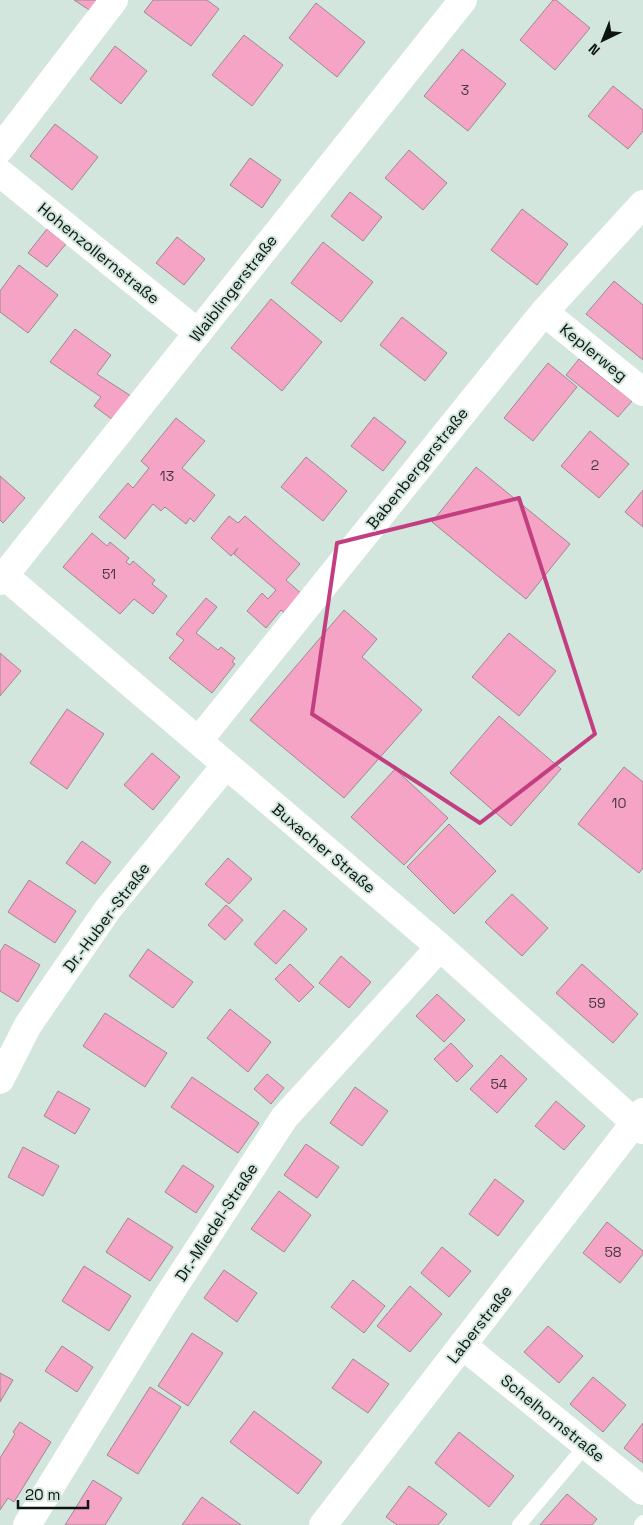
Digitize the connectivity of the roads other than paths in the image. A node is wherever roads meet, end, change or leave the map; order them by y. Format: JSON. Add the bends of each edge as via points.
{"nodes":[{"id":1,"x":114,"y":0,"type":"edge"},
{"id":2,"x":463,"y":0,"type":"edge"},
{"id":3,"x":0,"y":149,"type":"edge"},
{"id":4,"x":0,"y":172,"type":"edge"},
{"id":5,"x":643,"y":204,"type":"edge"},
{"id":6,"x":544,"y":312,"type":"junction"},
{"id":7,"x":198,"y":333,"type":"junction"},
{"id":8,"x":643,"y":392,"type":"edge"},
{"id":9,"x":1,"y":576,"type":"edge"},
{"id":10,"x":198,"y":740,"type":"junction"},
{"id":11,"x":226,"y":765,"type":"junction"},
{"id":12,"x":440,"y":947,"type":"junction"},
{"id":13,"x":0,"y":1080,"type":"edge"},
{"id":14,"x":640,"y":1122,"type":"edge"},
{"id":15,"x":462,"y":1345,"type":"junction"},
{"id":16,"x":587,"y":1444,"type":"junction"},
{"id":17,"x":643,"y":1492,"type":"edge"},
{"id":18,"x":27,"y":1525,"type":"edge"},
{"id":19,"x":323,"y":1525,"type":"edge"},
{"id":20,"x":519,"y":1525,"type":"edge"}],
"edges":[{"from":1,"to":3,"type":"street"},
{"from":2,"to":7,"type":"street","name":"Waiblingerstraße"},
{"from":4,"to":7,"type":"street","name":"Hohenzollernstraße"},
{"from":5,"to":6,"type":"street","name":"Babenbergerstraße"},
{"from":6,"to":8,"type":"street","name":"Keplerweg"},
{"from":6,"to":10,"type":"street","name":"Babenbergerstraße"},
{"from":7,"to":9,"type":"street","name":"Waiblingerstraße"},
{"from":9,"to":10,"type":"street","name":"Buxacher Straße"},
{"from":10,"to":11,"type":"street","name":"Buxacher Straße"},
{"from":11,"to":12,"type":"street","name":"Buxacher Straße"},
{"from":11,"to":13,"type":"street","name":"Dr.-Huber-Straße","via":[[108,910],[28,1026]]},
{"from":12,"to":14,"type":"street","name":"Buxacher Straße"},
{"from":12,"to":18,"type":"street","name":"Dr.-Miedel-Straße","via":[[284,1118],[164,1302]]},
{"from":14,"to":15,"type":"street","name":"Laberstraße"},
{"from":15,"to":16,"type":"street","name":"Schelhornstraße"},
{"from":15,"to":19,"type":"street","name":"Laberstraße"},
{"from":16,"to":17,"type":"street","name":"Schelhornstraße"},
{"from":16,"to":20,"type":"lane"}]}
